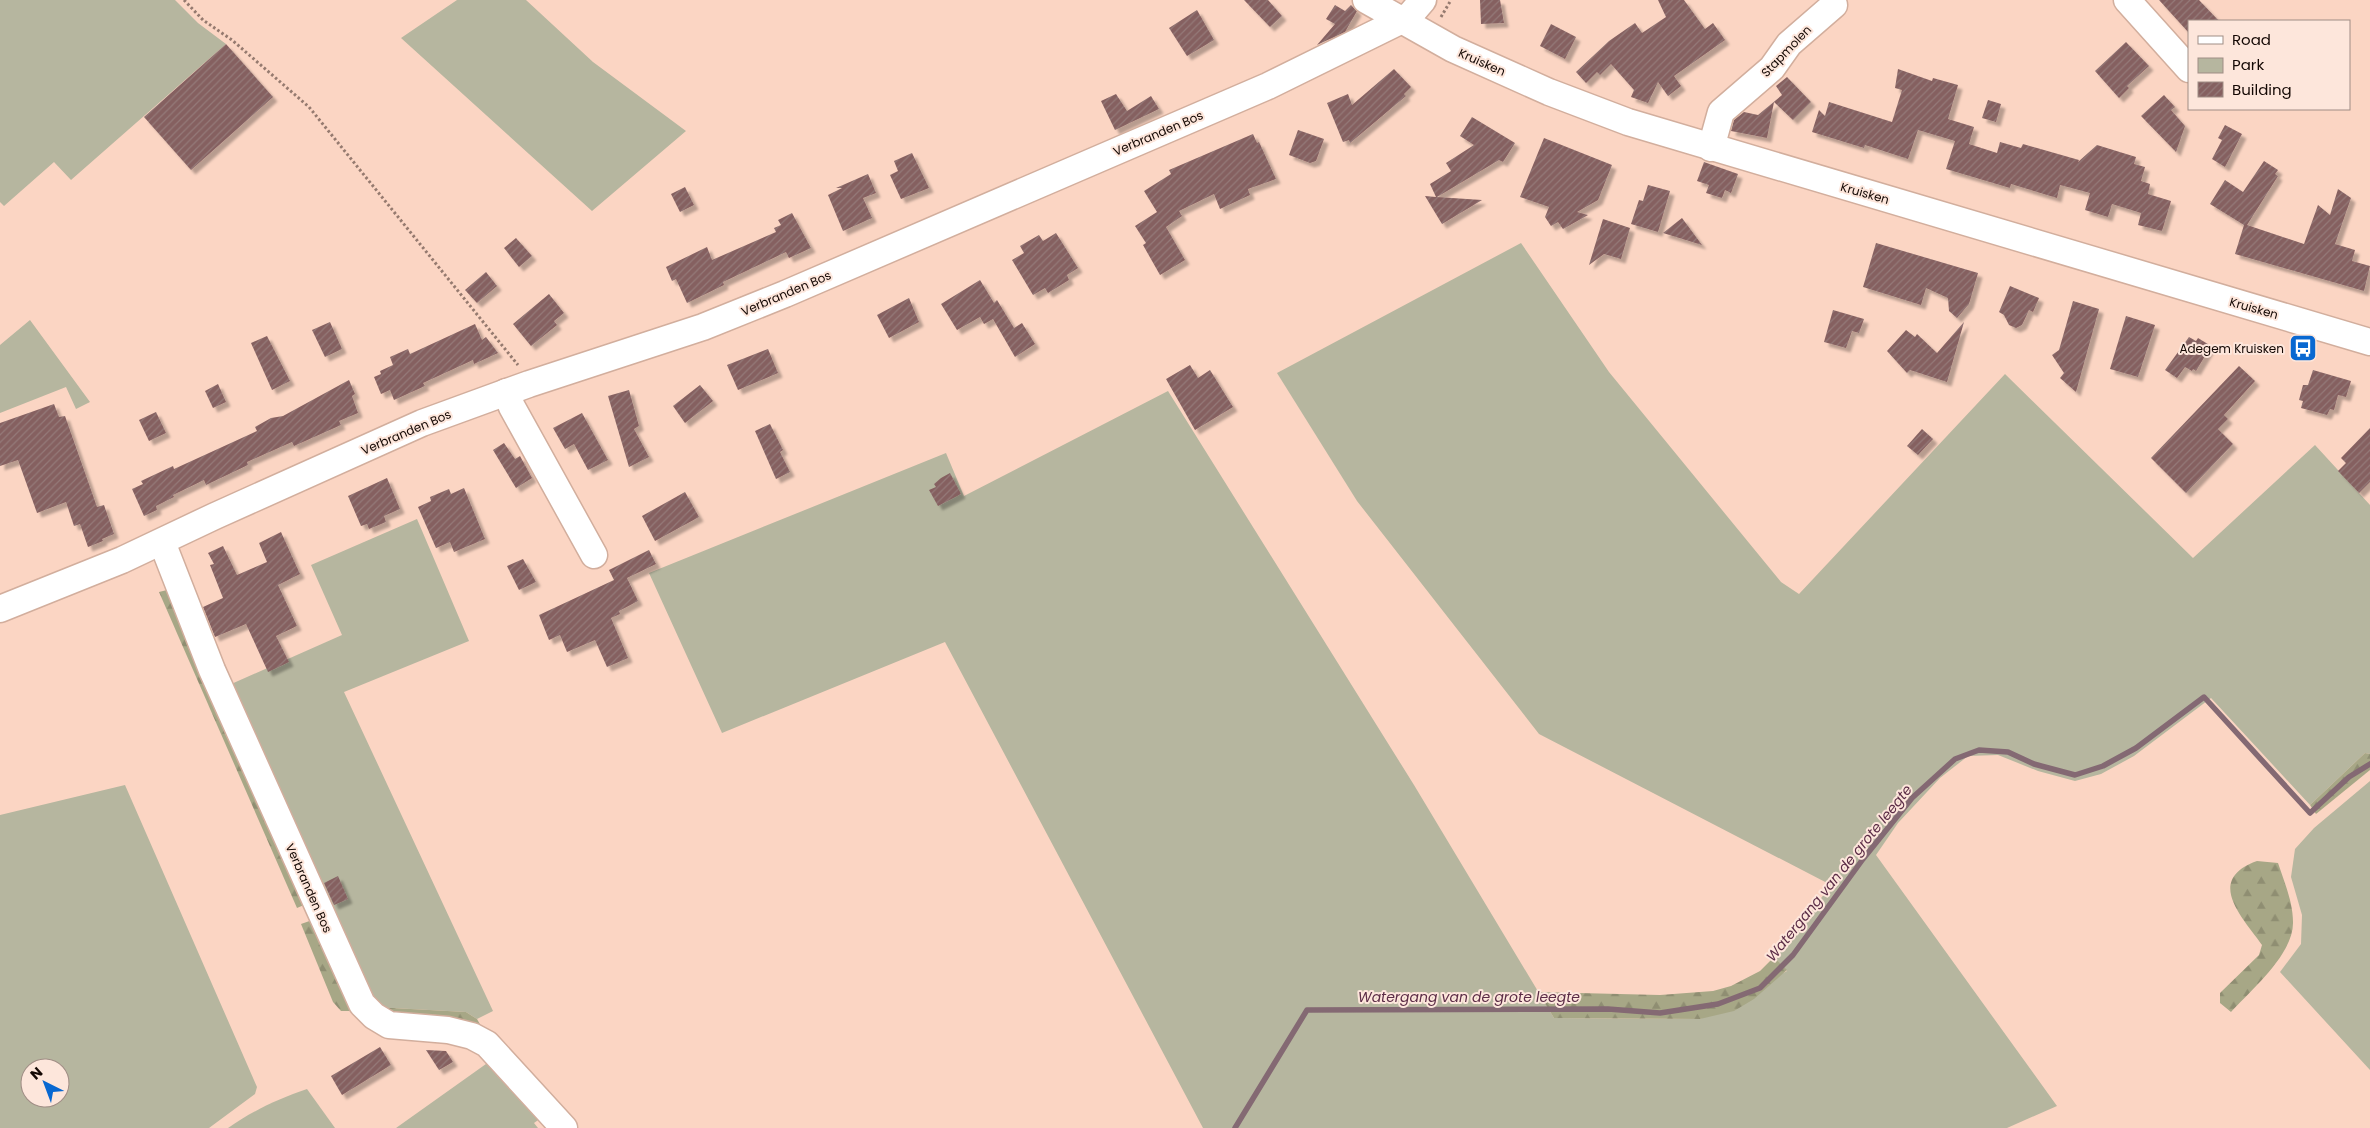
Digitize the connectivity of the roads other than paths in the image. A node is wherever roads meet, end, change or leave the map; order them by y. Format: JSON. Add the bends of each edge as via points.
{"nodes":[{"id":1,"x":1366,"y":0,"type":"edge"},
{"id":2,"x":1423,"y":0,"type":"edge"},
{"id":3,"x":2127,"y":0,"type":"edge"},
{"id":4,"x":1837,"y":8,"type":"edge"},
{"id":5,"x":1402,"y":20,"type":"junction"},
{"id":6,"x":2188,"y":68,"type":"edge"},
{"id":7,"x":1711,"y":148,"type":"junction"},
{"id":8,"x":2370,"y":342,"type":"edge"},
{"id":9,"x":518,"y":388,"type":"junction"},
{"id":10,"x":162,"y":542,"type":"junction"},
{"id":11,"x":594,"y":555,"type":"dead end"},
{"id":12,"x":0,"y":609,"type":"edge"},
{"id":13,"x":564,"y":1128,"type":"edge"}],
"edges":[{"from":1,"to":5,"type":"street","name":"Kruisken"},
{"from":2,"to":5,"type":"street"},
{"from":3,"to":6,"type":"street"},
{"from":4,"to":7,"type":"street","name":"Stapmolen","via":[[1789,44],[1772,68],[1720,112]]},
{"from":5,"to":7,"type":"street","name":"Kruisken","via":[[1453,50],[1549,92],[1628,122]]},
{"from":5,"to":9,"type":"street","name":"Verbranden Bos","via":[[1268,86],[785,294],[703,327]]},
{"from":7,"to":8,"type":"street","name":"Kruisken"},
{"from":9,"to":10,"type":"street","name":"Verbranden Bos","via":[[422,423]]},
{"from":9,"to":11,"type":"street","via":[[512,407]]},
{"from":10,"to":12,"type":"street","name":"Verbranden Bos"},
{"from":10,"to":13,"type":"street","name":"Verbranden Bos","via":[[212,670],[362,1004],[389,1025],[448,1030],[487,1044]]}]}
